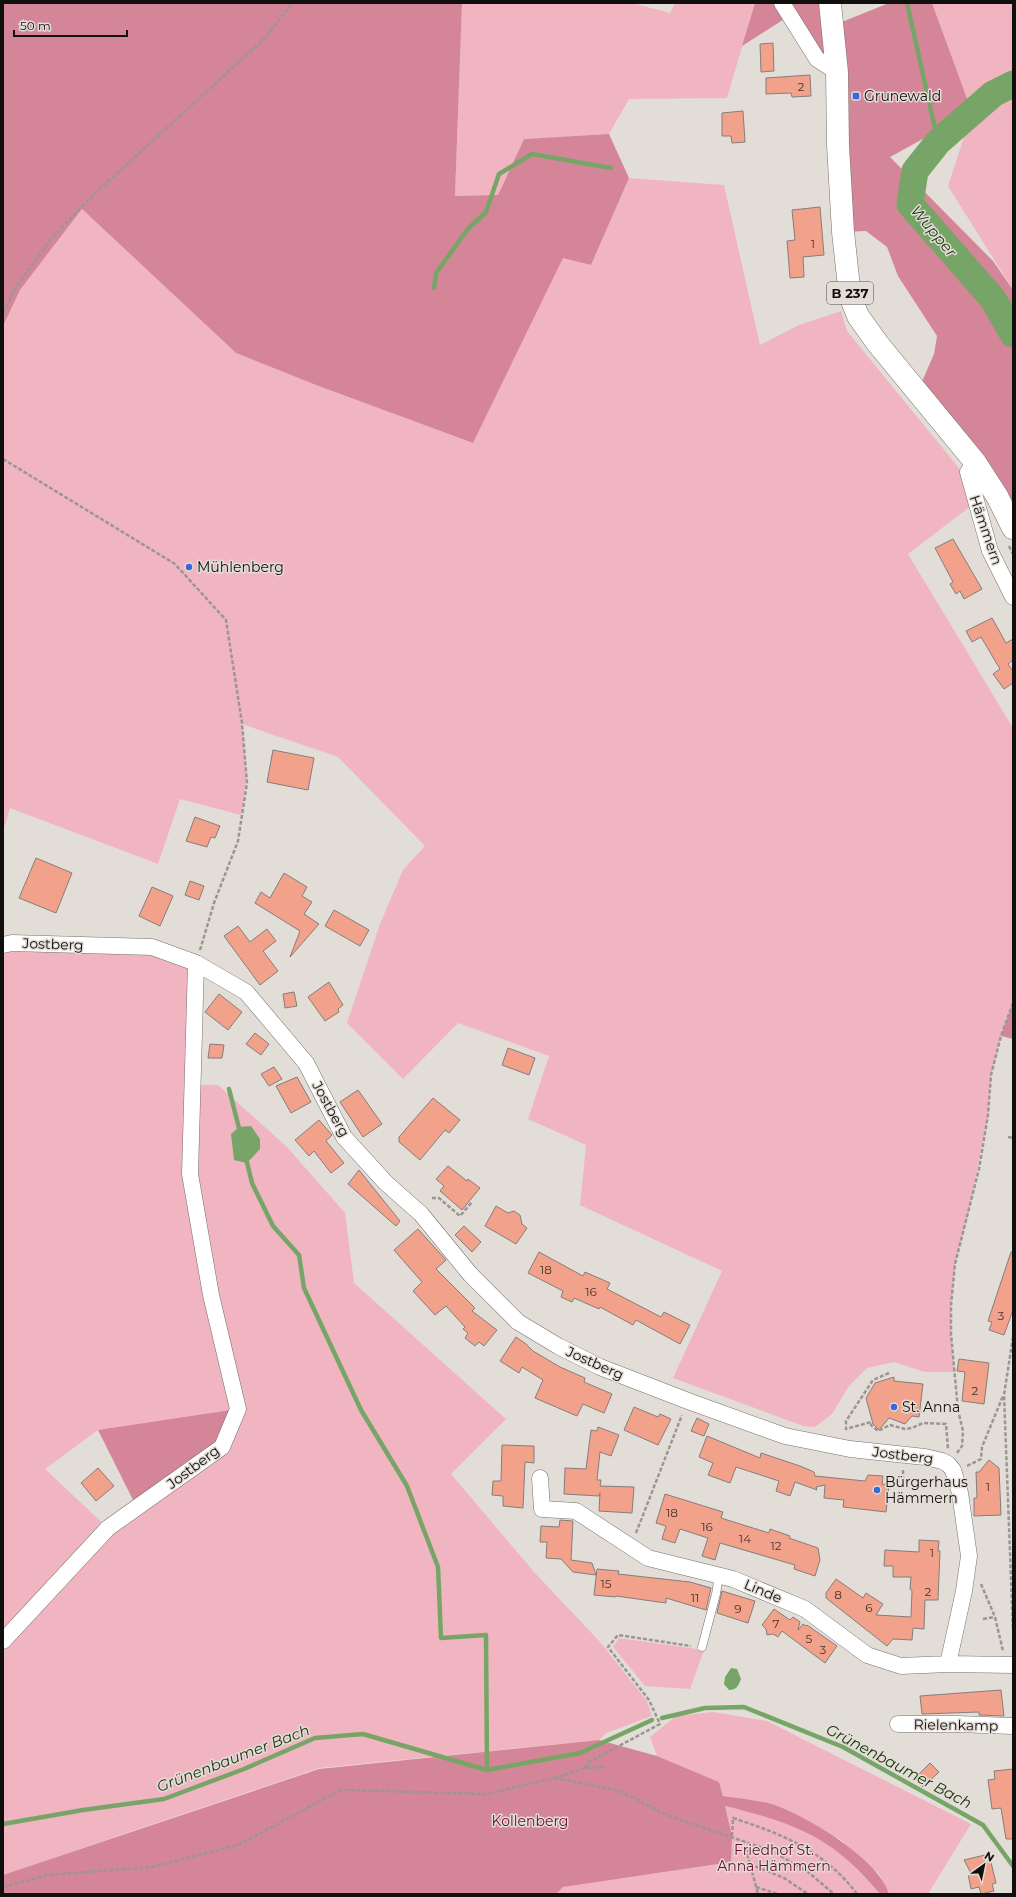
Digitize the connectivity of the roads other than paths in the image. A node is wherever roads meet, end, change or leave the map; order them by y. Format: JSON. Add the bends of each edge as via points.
{"nodes":[{"id":1,"x":782,"y":3,"type":"edge"},
{"id":2,"x":830,"y":3,"type":"edge"},
{"id":3,"x":836,"y":72,"type":"junction"},
{"id":4,"x":975,"y":462,"type":"junction"},
{"id":5,"x":1011,"y":536,"type":"edge"},
{"id":6,"x":1013,"y":597,"type":"edge"},
{"id":7,"x":3,"y":945,"type":"edge"},
{"id":8,"x":196,"y":963,"type":"junction"},
{"id":9,"x":540,"y":1478,"type":"dead end"},
{"id":10,"x":719,"y":1575,"type":"junction"},
{"id":11,"x":3,"y":1641,"type":"edge"},
{"id":12,"x":702,"y":1647,"type":"road end"},
{"id":13,"x":948,"y":1664,"type":"junction"},
{"id":14,"x":1010,"y":1666,"type":"edge"},
{"id":15,"x":898,"y":1724,"type":"dead end"},
{"id":16,"x":1013,"y":1726,"type":"edge"}],
"edges":[{"from":1,"to":3,"type":"street","via":[[817,59]]},
{"from":2,"to":3,"type":"main road","number":"B 237"},
{"from":3,"to":4,"type":"main road","number":"B 237","via":[[843,232],[850,296],[858,316],[874,338]]},
{"from":4,"to":5,"type":"main road","number":"B 237","via":[[997,496]]},
{"from":4,"to":6,"type":"street","name":"Hämmern","via":[[968,472],[975,504],[990,552]]},
{"from":7,"to":8,"type":"street","name":"Jostberg","via":[[12,942],[152,947]]},
{"from":8,"to":11,"type":"street","name":"Jostberg","via":[[190,1174],[211,1295],[238,1409],[222,1447],[108,1528]]},
{"from":8,"to":13,"type":"street","name":"Jostberg","via":[[246,992],[306,1063],[344,1137],[386,1183],[421,1214],[470,1274],[518,1322],[600,1367],[785,1436],[850,1449],[945,1462],[953,1470],[960,1493],[969,1556]]},
{"from":9,"to":10,"type":"street","name":"Linde","via":[[542,1509],[576,1511],[648,1558]]},
{"from":10,"to":12,"type":"lane"},
{"from":10,"to":13,"type":"street","name":"Linde","via":[[805,1609],[867,1655],[901,1666]]},
{"from":13,"to":14,"type":"street","name":"Linde"},
{"from":15,"to":16,"type":"street","name":"Rielenkamp"}]}
